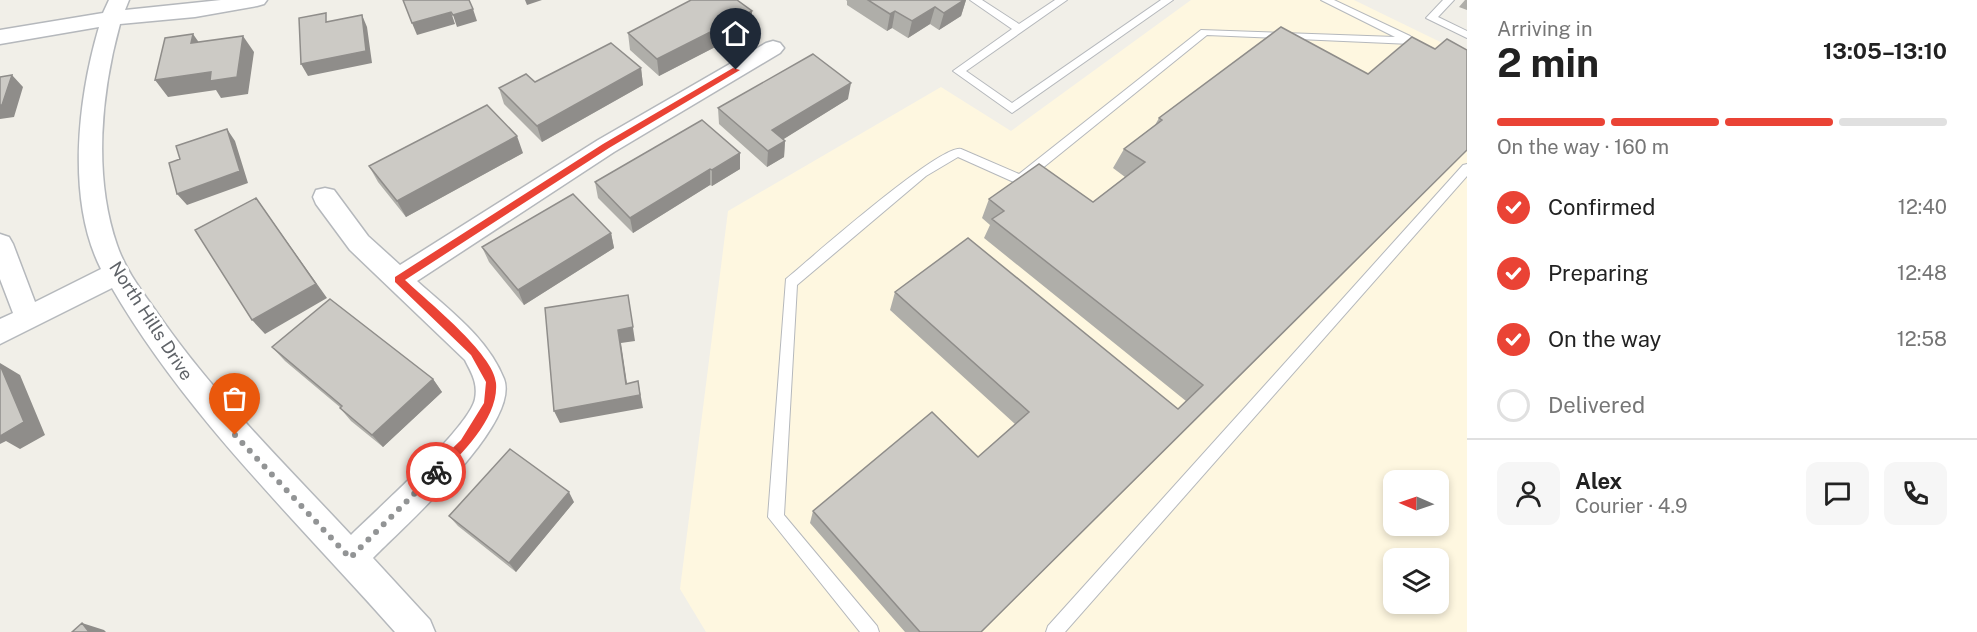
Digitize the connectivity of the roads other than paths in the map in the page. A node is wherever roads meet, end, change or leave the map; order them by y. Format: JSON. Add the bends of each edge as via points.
{"nodes":[{"id":1,"x":257,"y":0,"type":"edge"},
{"id":2,"x":975,"y":0,"type":"edge"},
{"id":3,"x":1062,"y":0,"type":"edge"},
{"id":4,"x":1168,"y":0,"type":"edge"},
{"id":5,"x":1326,"y":0,"type":"edge"},
{"id":6,"x":1449,"y":0,"type":"edge"},
{"id":7,"x":116,"y":9,"type":"edge"},
{"id":8,"x":1019,"y":30,"type":"junction"},
{"id":9,"x":1467,"y":35,"type":"edge"},
{"id":10,"x":0,"y":37,"type":"edge"},
{"id":11,"x":773,"y":48,"type":"dead end"},
{"id":12,"x":1467,"y":168,"type":"edge"},
{"id":13,"x":325,"y":197,"type":"dead end"},
{"id":14,"x":0,"y":244,"type":"edge"},
{"id":15,"x":117,"y":273,"type":"junction"},
{"id":16,"x":398,"y":280,"type":"junction"},
{"id":17,"x":28,"y":318,"type":"junction"},
{"id":18,"x":0,"y":332,"type":"edge"},
{"id":19,"x":350,"y":558,"type":"junction"},
{"id":20,"x":418,"y":632,"type":"edge"},
{"id":21,"x":871,"y":632,"type":"edge"},
{"id":22,"x":1054,"y":632,"type":"edge"}],
"edges":[{"from":1,"to":7,"type":"street","via":[[195,11]]},
{"from":2,"to":8,"type":"lane"},
{"from":3,"to":8,"type":"lane"},
{"from":4,"to":8,"type":"lane","via":[[1012,109],[958,71]]},
{"from":5,"to":21,"type":"lane","via":[[1415,43],[1204,32],[1020,180],[957,152],[922,173],[791,283],[776,518]]},
{"from":6,"to":9,"type":"lane","via":[[1431,18]]},
{"from":7,"to":10,"type":"street"},
{"from":7,"to":15,"type":"street","name":"North Hills Drive","via":[[98,83],[91,168],[96,215]]},
{"from":11,"to":16,"type":"street","via":[[606,146]]},
{"from":12,"to":22,"type":"lane"},
{"from":13,"to":16,"type":"street","via":[[359,243]]},
{"from":14,"to":17,"type":"street"},
{"from":15,"to":17,"type":"street"},
{"from":15,"to":19,"type":"street","name":"North Hills Drive","via":[[172,360],[220,418]]},
{"from":16,"to":19,"type":"street","via":[[475,352],[491,382],[489,405],[465,443]]},
{"from":17,"to":18,"type":"street"},
{"from":19,"to":20,"type":"street","name":"North Hills Drive"}]}
